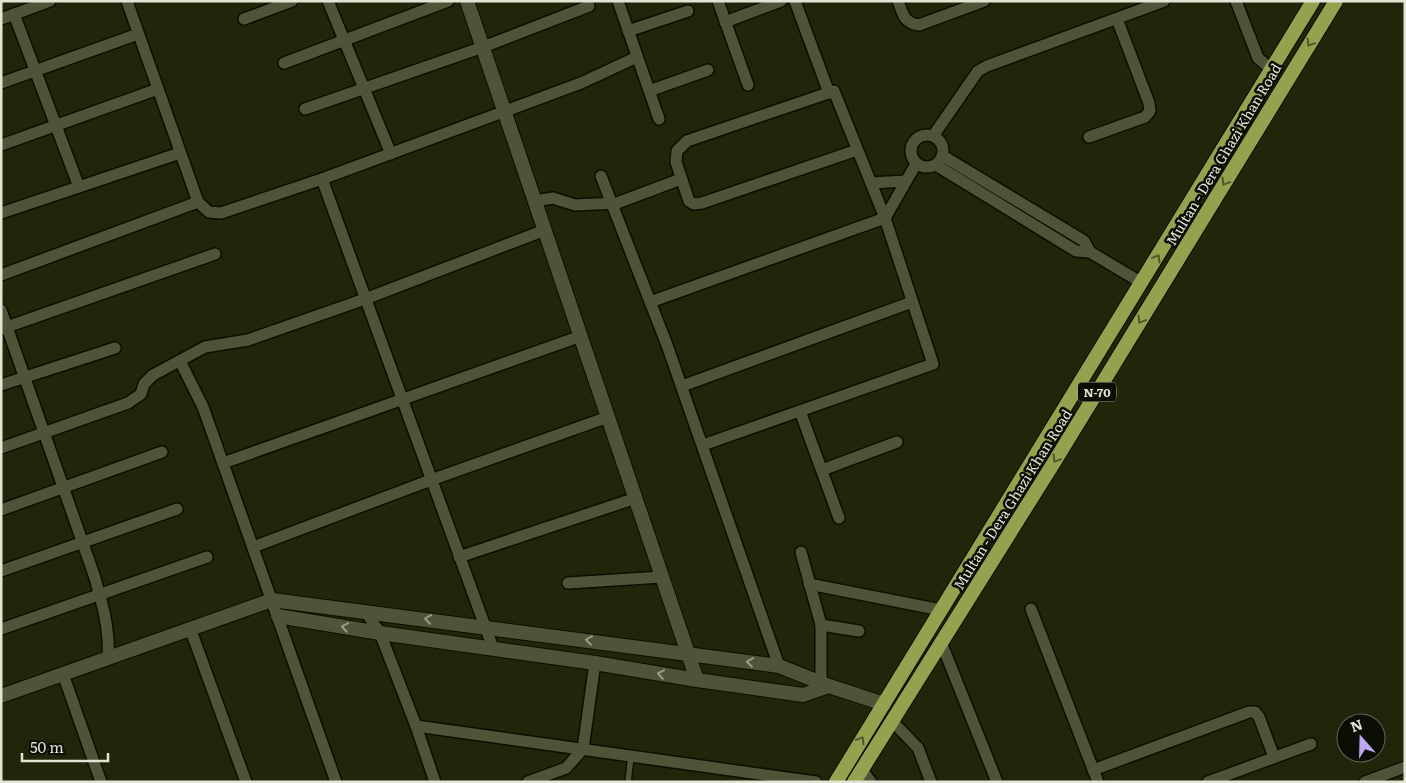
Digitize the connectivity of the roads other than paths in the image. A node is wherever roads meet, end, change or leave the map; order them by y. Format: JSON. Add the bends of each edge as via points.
{"nodes":[{"id":1,"x":50,"y":1,"type":"edge"},
{"id":2,"x":127,"y":1,"type":"edge"},
{"id":3,"x":292,"y":1,"type":"edge"},
{"id":4,"x":328,"y":1,"type":"edge"},
{"id":5,"x":448,"y":1,"type":"edge"},
{"id":6,"x":467,"y":1,"type":"edge"},
{"id":7,"x":618,"y":1,"type":"edge"},
{"id":8,"x":718,"y":1,"type":"edge"},
{"id":9,"x":781,"y":1,"type":"edge"},
{"id":10,"x":795,"y":1,"type":"edge"},
{"id":11,"x":898,"y":1,"type":"edge"},
{"id":12,"x":984,"y":1,"type":"edge"},
{"id":13,"x":1164,"y":1,"type":"edge"},
{"id":14,"x":1236,"y":1,"type":"edge"},
{"id":15,"x":1314,"y":1,"type":"edge"},
{"id":16,"x":1336,"y":1,"type":"edge"},
{"id":17,"x":589,"y":6,"type":"dead end"},
{"id":18,"x":688,"y":12,"type":"dead end"},
{"id":19,"x":14,"y":14,"type":"junction"},
{"id":20,"x":1,"y":18,"type":"edge"},
{"id":21,"x":244,"y":19,"type":"dead end"},
{"id":22,"x":1117,"y":19,"type":"junction"},
{"id":23,"x":725,"y":22,"type":"junction"},
{"id":24,"x":628,"y":31,"type":"junction"},
{"id":25,"x":138,"y":34,"type":"junction"},
{"id":26,"x":344,"y":40,"type":"junction"},
{"id":27,"x":483,"y":47,"type":"junction"},
{"id":28,"x":638,"y":57,"type":"junction"},
{"id":29,"x":284,"y":63,"type":"dead end"},
{"id":30,"x":708,"y":70,"type":"dead end"},
{"id":31,"x":1272,"y":70,"type":"junction"},
{"id":32,"x":36,"y":71,"type":"junction"},
{"id":33,"x":1,"y":83,"type":"edge"},
{"id":34,"x":748,"y":85,"type":"dead end"},
{"id":35,"x":364,"y":89,"type":"junction"},
{"id":36,"x":158,"y":90,"type":"junction"},
{"id":37,"x":649,"y":91,"type":"junction"},
{"id":38,"x":829,"y":93,"type":"junction"},
{"id":39,"x":305,"y":109,"type":"dead end"},
{"id":40,"x":504,"y":111,"type":"junction"},
{"id":41,"x":659,"y":119,"type":"dead end"},
{"id":42,"x":56,"y":125,"type":"junction"},
{"id":43,"x":933,"y":136,"type":"junction"},
{"id":44,"x":1089,"y":136,"type":"dead end"},
{"id":45,"x":1,"y":145,"type":"edge"},
{"id":46,"x":857,"y":150,"type":"junction"},
{"id":47,"x":180,"y":153,"type":"junction"},
{"id":48,"x":391,"y":154,"type":"junction"},
{"id":49,"x":939,"y":161,"type":"junction"},
{"id":50,"x":916,"y":164,"type":"junction"},
{"id":51,"x":601,"y":176,"type":"dead end"},
{"id":52,"x":322,"y":179,"type":"junction"},
{"id":53,"x":681,"y":179,"type":"junction"},
{"id":54,"x":906,"y":182,"type":"junction"},
{"id":55,"x":870,"y":183,"type":"junction"},
{"id":56,"x":79,"y":187,"type":"junction"},
{"id":57,"x":535,"y":201,"type":"junction"},
{"id":58,"x":198,"y":202,"type":"junction"},
{"id":59,"x":611,"y":204,"type":"junction"},
{"id":60,"x":1,"y":213,"type":"edge"},
{"id":61,"x":885,"y":218,"type":"junction"},
{"id":62,"x":545,"y":230,"type":"junction"},
{"id":63,"x":215,"y":254,"type":"dead end"},
{"id":64,"x":1,"y":275,"type":"edge"},
{"id":65,"x":1142,"y":283,"type":"junction"},
{"id":66,"x":365,"y":298,"type":"junction"},
{"id":67,"x":650,"y":302,"type":"junction"},
{"id":68,"x":912,"y":302,"type":"junction"},
{"id":69,"x":1,"y":310,"type":"edge"},
{"id":70,"x":4,"y":328,"type":"edge"},
{"id":71,"x":581,"y":336,"type":"junction"},
{"id":72,"x":115,"y":348,"type":"dead end"},
{"id":73,"x":1095,"y":358,"type":"junction"},
{"id":74,"x":180,"y":360,"type":"junction"},
{"id":75,"x":1112,"y":368,"type":"junction"},
{"id":76,"x":24,"y":376,"type":"junction"},
{"id":77,"x":1,"y":385,"type":"edge"},
{"id":78,"x":682,"y":386,"type":"junction"},
{"id":79,"x":402,"y":399,"type":"junction"},
{"id":80,"x":800,"y":411,"type":"junction"},
{"id":81,"x":608,"y":418,"type":"junction"},
{"id":82,"x":44,"y":432,"type":"junction"},
{"id":83,"x":897,"y":442,"type":"dead end"},
{"id":84,"x":703,"y":445,"type":"junction"},
{"id":85,"x":1,"y":448,"type":"edge"},
{"id":86,"x":162,"y":452,"type":"dead end"},
{"id":87,"x":223,"y":464,"type":"junction"},
{"id":88,"x":822,"y":470,"type":"junction"},
{"id":89,"x":431,"y":480,"type":"junction"},
{"id":90,"x":64,"y":488,"type":"junction"},
{"id":91,"x":636,"y":498,"type":"junction"},
{"id":92,"x":177,"y":509,"type":"dead end"},
{"id":93,"x":1,"y":510,"type":"edge"},
{"id":94,"x":839,"y":518,"type":"dead end"},
{"id":95,"x":83,"y":543,"type":"junction"},
{"id":96,"x":253,"y":547,"type":"junction"},
{"id":97,"x":801,"y":552,"type":"dead end"},
{"id":98,"x":207,"y":557,"type":"dead end"},
{"id":99,"x":459,"y":557,"type":"junction"},
{"id":100,"x":1,"y":571,"type":"edge"},
{"id":101,"x":662,"y":577,"type":"junction"},
{"id":102,"x":568,"y":583,"type":"dead end"},
{"id":103,"x":810,"y":584,"type":"junction"},
{"id":104,"x":100,"y":596,"type":"junction"},
{"id":105,"x":272,"y":600,"type":"junction"},
{"id":106,"x":1031,"y":609,"type":"dead end"},
{"id":107,"x":941,"y":610,"type":"junction"},
{"id":108,"x":366,"y":611,"type":"junction"},
{"id":109,"x":278,"y":616,"type":"junction"},
{"id":110,"x":821,"y":625,"type":"junction"},
{"id":111,"x":484,"y":626,"type":"junction"},
{"id":112,"x":190,"y":628,"type":"junction"},
{"id":113,"x":1,"y":629,"type":"edge"},
{"id":114,"x":859,"y":631,"type":"dead end"},
{"id":115,"x":380,"y":634,"type":"junction"},
{"id":116,"x":941,"y":642,"type":"junction"},
{"id":117,"x":492,"y":648,"type":"junction"},
{"id":118,"x":688,"y":654,"type":"junction"},
{"id":119,"x":108,"y":658,"type":"junction"},
{"id":120,"x":595,"y":663,"type":"junction"},
{"id":121,"x":779,"y":666,"type":"junction"},
{"id":122,"x":63,"y":674,"type":"junction"},
{"id":123,"x":697,"y":680,"type":"junction"},
{"id":124,"x":825,"y":684,"type":"junction"},
{"id":125,"x":1,"y":696,"type":"edge"},
{"id":126,"x":884,"y":704,"type":"junction"},
{"id":127,"x":892,"y":722,"type":"junction"},
{"id":128,"x":416,"y":726,"type":"junction"},
{"id":129,"x":1311,"y":744,"type":"dead end"},
{"id":130,"x":583,"y":750,"type":"junction"},
{"id":131,"x":631,"y":756,"type":"junction"},
{"id":132,"x":1274,"y":757,"type":"junction"},
{"id":133,"x":1405,"y":767,"type":"edge"},
{"id":134,"x":1093,"y":770,"type":"junction"},
{"id":135,"x":858,"y":776,"type":"edge"},
{"id":136,"x":101,"y":782,"type":"edge"},
{"id":137,"x":246,"y":782,"type":"edge"},
{"id":138,"x":336,"y":782,"type":"edge"},
{"id":139,"x":435,"y":782,"type":"edge"},
{"id":140,"x":528,"y":782,"type":"edge"},
{"id":141,"x":628,"y":782,"type":"edge"},
{"id":142,"x":816,"y":782,"type":"edge"},
{"id":143,"x":836,"y":782,"type":"edge"},
{"id":144,"x":871,"y":782,"type":"edge"},
{"id":145,"x":931,"y":782,"type":"edge"},
{"id":146,"x":997,"y":782,"type":"edge"},
{"id":147,"x":1098,"y":782,"type":"edge"},
{"id":148,"x":1208,"y":782,"type":"edge"},
{"id":149,"x":1365,"y":782,"type":"edge"}],
"edges":[{"from":1,"to":19,"type":"street"},
{"from":2,"to":25,"type":"street"},
{"from":3,"to":21,"type":"street"},
{"from":4,"to":26,"type":"street"},
{"from":5,"to":26,"type":"street"},
{"from":6,"to":27,"type":"street"},
{"from":7,"to":24,"type":"street"},
{"from":8,"to":23,"type":"street"},
{"from":9,"to":23,"type":"street"},
{"from":10,"to":38,"type":"street"},
{"from":11,"to":12,"type":"street","via":[[905,19],[919,25]]},
{"from":13,"to":22,"type":"street"},
{"from":14,"to":31,"type":"street","via":[[1258,58]]},
{"from":15,"to":31,"type":"highway","name":"Multan - Dera Ghazi Khan Road","number":"N-70"},
{"from":16,"to":75,"type":"highway","name":"Multan - Dera Ghazi Khan Road","number":"N-70","one_way":true},
{"from":17,"to":27,"type":"street"},
{"from":18,"to":24,"type":"street"},
{"from":19,"to":20,"type":"street"},
{"from":19,"to":32,"type":"street"},
{"from":22,"to":43,"type":"street","via":[[978,71]]},
{"from":22,"to":44,"type":"street","via":[[1150,112]]},
{"from":23,"to":34,"type":"street"},
{"from":24,"to":28,"type":"street"},
{"from":25,"to":32,"type":"street"},
{"from":25,"to":36,"type":"street"},
{"from":26,"to":29,"type":"street"},
{"from":26,"to":35,"type":"street"},
{"from":27,"to":35,"type":"street"},
{"from":27,"to":40,"type":"street"},
{"from":28,"to":37,"type":"street"},
{"from":28,"to":40,"type":"street","via":[[581,83]]},
{"from":30,"to":37,"type":"street"},
{"from":65,"to":31,"type":"highway","name":"Multan - Dera Ghazi Khan Road","number":"N-70","one_way":true},
{"from":32,"to":33,"type":"street"},
{"from":32,"to":42,"type":"street"},
{"from":35,"to":39,"type":"street"},
{"from":35,"to":48,"type":"street"},
{"from":36,"to":42,"type":"street"},
{"from":36,"to":47,"type":"street"},
{"from":37,"to":41,"type":"street"},
{"from":38,"to":46,"type":"street","via":[[834,91]]},
{"from":38,"to":53,"type":"street","via":[[687,141],[677,151],[676,162]]},
{"from":40,"to":48,"type":"street"},
{"from":40,"to":57,"type":"street"},
{"from":42,"to":45,"type":"street"},
{"from":42,"to":56,"type":"street"},
{"from":43,"to":49,"type":"street","via":[[942,144]]},
{"from":43,"to":50,"type":"street","via":[[920,136],[911,146],[912,159]]},
{"from":46,"to":53,"type":"street","via":[[702,203],[689,201]]},
{"from":46,"to":55,"type":"street"},
{"from":47,"to":56,"type":"street"},
{"from":47,"to":58,"type":"street"},
{"from":48,"to":52,"type":"street"},
{"from":49,"to":50,"type":"street","via":[[929,168]]},
{"from":49,"to":65,"type":"street","via":[[1084,241],[1090,252]]},
{"from":50,"to":54,"type":"street"},
{"from":51,"to":59,"type":"street"},
{"from":52,"to":58,"type":"street","via":[[221,213],[209,212]]},
{"from":52,"to":66,"type":"street"},
{"from":53,"to":59,"type":"street"},
{"from":54,"to":55,"type":"street"},
{"from":54,"to":61,"type":"street"},
{"from":55,"to":61,"type":"street"},
{"from":56,"to":60,"type":"street"},
{"from":57,"to":59,"type":"street","via":[[553,198],[575,205]]},
{"from":57,"to":62,"type":"street"},
{"from":58,"to":64,"type":"street"},
{"from":59,"to":67,"type":"street"},
{"from":61,"to":67,"type":"street"},
{"from":61,"to":68,"type":"street"},
{"from":62,"to":66,"type":"street"},
{"from":62,"to":71,"type":"street"},
{"from":63,"to":70,"type":"street"},
{"from":65,"to":73,"type":"highway","name":"Multan - Dera Ghazi Khan Road","number":"N-70"},
{"from":66,"to":74,"type":"street","via":[[248,340],[205,347]]},
{"from":66,"to":79,"type":"street"},
{"from":67,"to":78,"type":"street"},
{"from":68,"to":78,"type":"street"},
{"from":68,"to":80,"type":"street","via":[[933,364]]},
{"from":69,"to":70,"type":"street"},
{"from":70,"to":76,"type":"street"},
{"from":71,"to":79,"type":"street"},
{"from":71,"to":81,"type":"street"},
{"from":72,"to":76,"type":"street"},
{"from":73,"to":75,"type":"highway"},
{"from":73,"to":107,"type":"highway","name":"Multan - Dera Ghazi Khan Road","number":"N-70"},
{"from":74,"to":82,"type":"street","via":[[153,375],[144,384],[141,394],[128,403]]},
{"from":74,"to":87,"type":"street","via":[[203,407]]},
{"from":75,"to":116,"type":"highway","name":"Multan - Dera Ghazi Khan Road","number":"N-70","one_way":true},
{"from":76,"to":77,"type":"street"},
{"from":76,"to":82,"type":"street"},
{"from":78,"to":84,"type":"street"},
{"from":79,"to":87,"type":"street"},
{"from":79,"to":89,"type":"street"},
{"from":80,"to":84,"type":"street"},
{"from":80,"to":88,"type":"street"},
{"from":81,"to":89,"type":"street"},
{"from":81,"to":91,"type":"street"},
{"from":82,"to":85,"type":"street"},
{"from":82,"to":90,"type":"street"},
{"from":83,"to":88,"type":"street"},
{"from":84,"to":121,"type":"street"},
{"from":86,"to":90,"type":"street"},
{"from":87,"to":96,"type":"street"},
{"from":88,"to":94,"type":"street"},
{"from":89,"to":96,"type":"street"},
{"from":89,"to":99,"type":"street"},
{"from":90,"to":93,"type":"street"},
{"from":90,"to":95,"type":"street"},
{"from":91,"to":99,"type":"street"},
{"from":91,"to":101,"type":"street"},
{"from":92,"to":95,"type":"street"},
{"from":95,"to":100,"type":"street"},
{"from":95,"to":104,"type":"street"},
{"from":96,"to":105,"type":"street"},
{"from":97,"to":103,"type":"street"},
{"from":98,"to":104,"type":"street"},
{"from":99,"to":111,"type":"street"},
{"from":101,"to":102,"type":"street"},
{"from":101,"to":118,"type":"street"},
{"from":103,"to":107,"type":"street"},
{"from":103,"to":110,"type":"street"},
{"from":104,"to":113,"type":"street"},
{"from":104,"to":119,"type":"street","via":[[109,641]]},
{"from":105,"to":108,"type":"street"},
{"from":105,"to":109,"type":"street"},
{"from":105,"to":112,"type":"street"},
{"from":106,"to":134,"type":"street"},
{"from":107,"to":126,"type":"highway","name":"Multan - Dera Ghazi Khan Road","number":"N-70"},
{"from":111,"to":108,"type":"street","one_way":true},
{"from":108,"to":115,"type":"street"},
{"from":115,"to":109,"type":"street","one_way":true},
{"from":109,"to":138,"type":"street"},
{"from":110,"to":114,"type":"street"},
{"from":110,"to":124,"type":"street"},
{"from":111,"to":117,"type":"street"},
{"from":118,"to":111,"type":"street","one_way":true},
{"from":112,"to":119,"type":"street"},
{"from":112,"to":137,"type":"street"},
{"from":115,"to":117,"type":"street"},
{"from":115,"to":128,"type":"street"},
{"from":116,"to":127,"type":"highway","name":"Multan - Dera Ghazi Khan Road","number":"N-70"},
{"from":116,"to":146,"type":"street"},
{"from":117,"to":120,"type":"street"},
{"from":121,"to":118,"type":"street","one_way":true},
{"from":118,"to":123,"type":"street"},
{"from":119,"to":122,"type":"street"},
{"from":123,"to":120,"type":"street","one_way":true},
{"from":120,"to":130,"type":"street"},
{"from":121,"to":124,"type":"street"},
{"from":122,"to":125,"type":"street"},
{"from":122,"to":136,"type":"street"},
{"from":123,"to":124,"type":"street","via":[[803,695]]},
{"from":124,"to":126,"type":"street"},
{"from":143,"to":126,"type":"highway","name":"Multan - Dera Ghazi Khan Road","number":"N-70","one_way":true},
{"from":127,"to":135,"type":"highway","name":"Multan - Dera Ghazi Khan Road","number":"N-70"},
{"from":127,"to":145,"type":"street","via":[[918,748]]},
{"from":128,"to":130,"type":"street"},
{"from":128,"to":139,"type":"street"},
{"from":129,"to":132,"type":"street"},
{"from":130,"to":131,"type":"street"},
{"from":130,"to":140,"type":"street","via":[[566,768]]},
{"from":131,"to":141,"type":"lane"},
{"from":131,"to":142,"type":"street"},
{"from":132,"to":134,"type":"street","via":[[1259,717],[1255,712],[1249,712]]},
{"from":132,"to":148,"type":"street"},
{"from":133,"to":149,"type":"street"},
{"from":134,"to":147,"type":"street"},
{"from":135,"to":144,"type":"street"}]}
